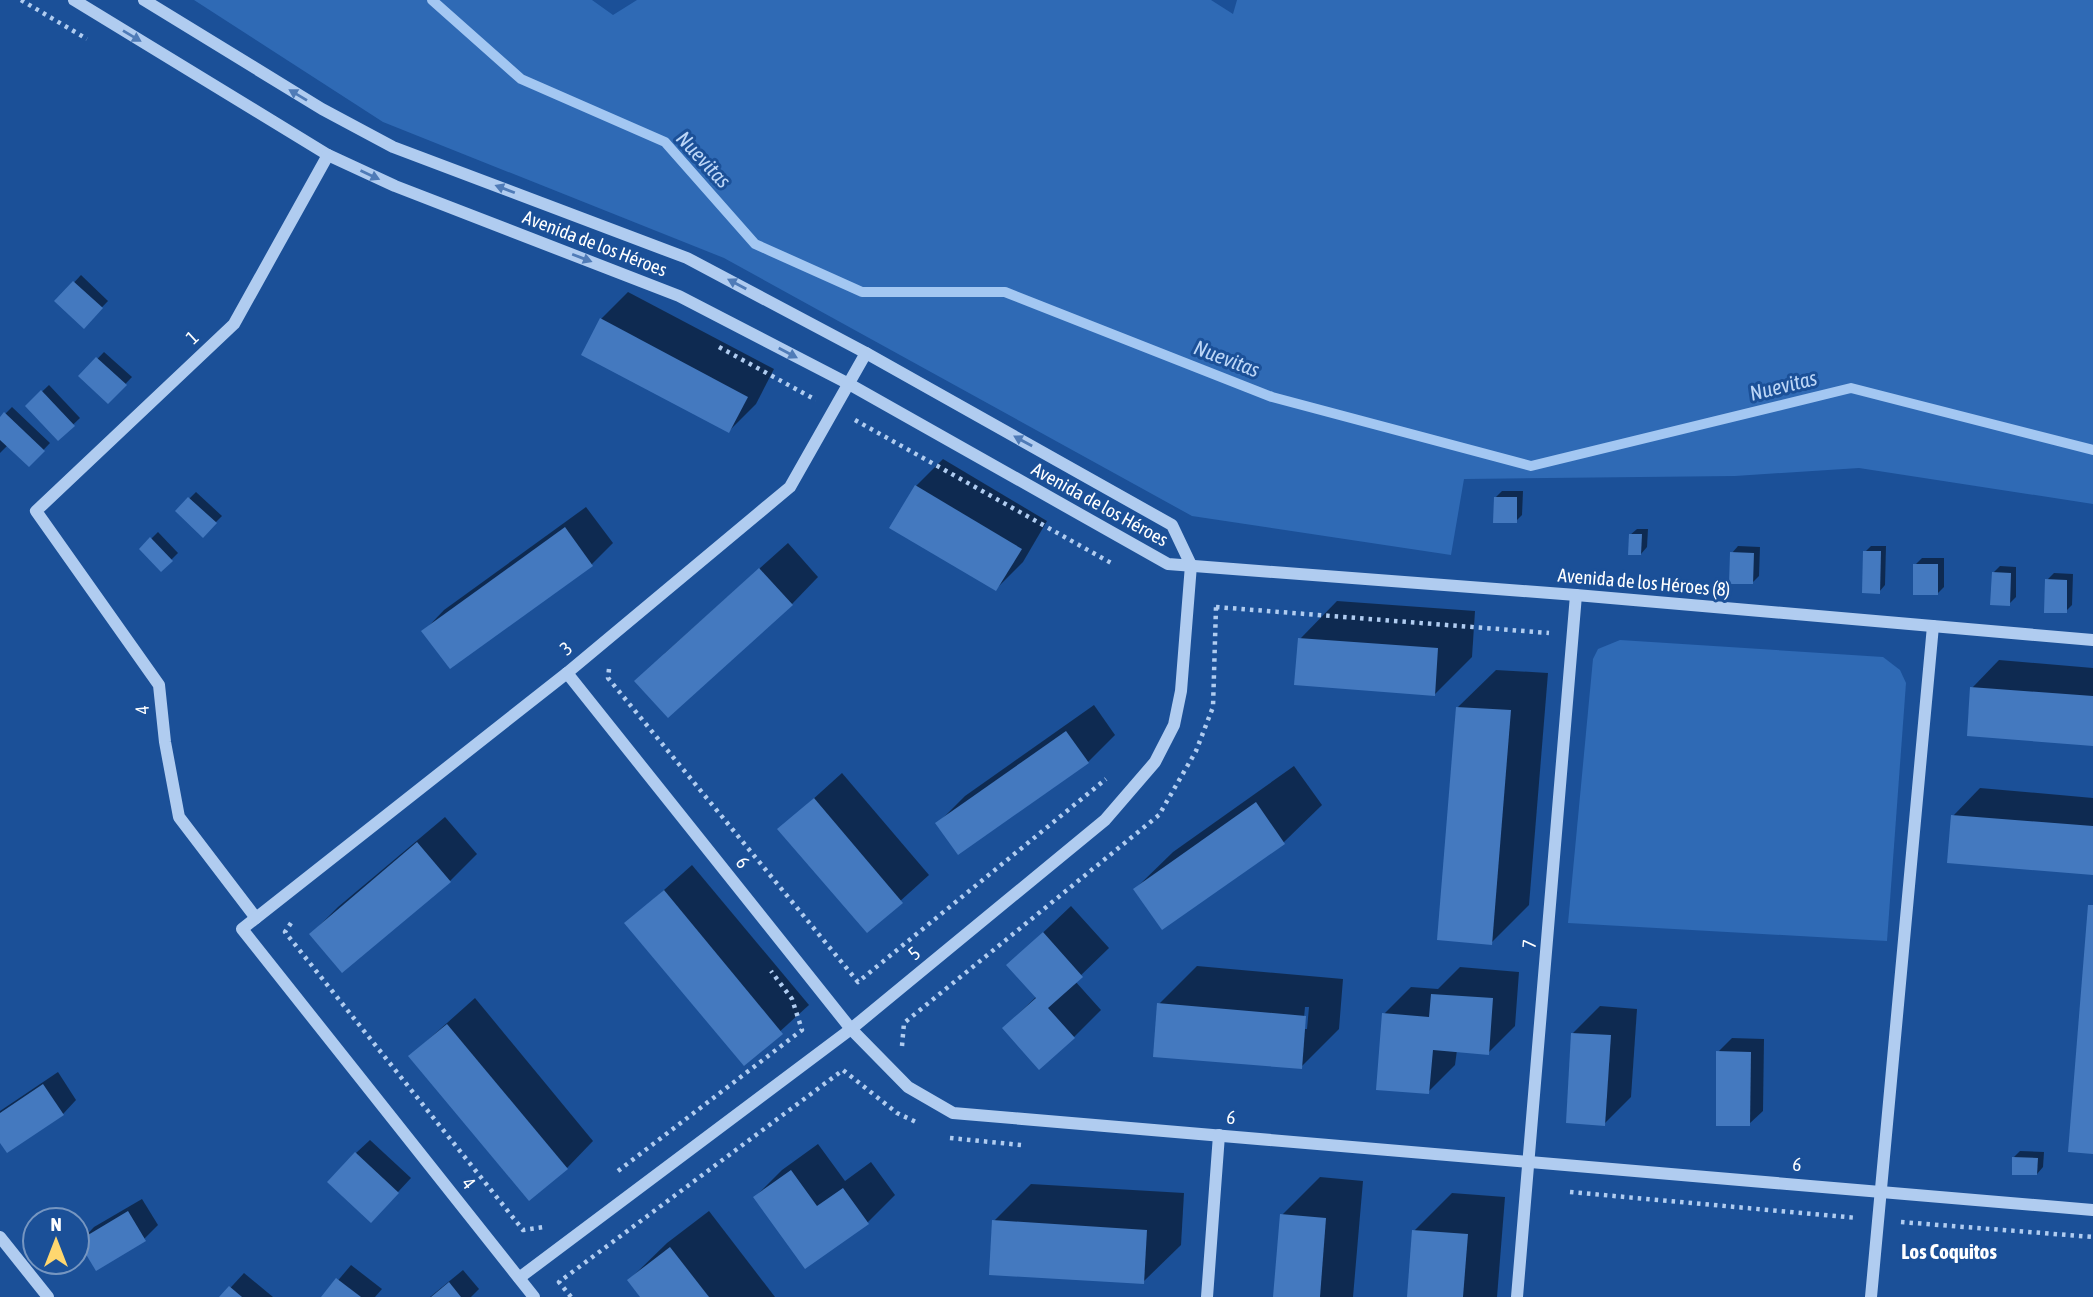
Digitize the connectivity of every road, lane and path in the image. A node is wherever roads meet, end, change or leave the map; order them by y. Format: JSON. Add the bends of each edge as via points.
{"nodes":[{"id":1,"x":74,"y":0,"type":"edge"},
{"id":2,"x":144,"y":0,"type":"edge"},
{"id":3,"x":328,"y":155,"type":"junction"},
{"id":4,"x":866,"y":353,"type":"junction"},
{"id":5,"x":849,"y":384,"type":"junction"},
{"id":6,"x":36,"y":511,"type":"joint"},
{"id":7,"x":1191,"y":565,"type":"junction"},
{"id":8,"x":1576,"y":595,"type":"junction"},
{"id":9,"x":1216,"y":607,"type":"dead end"},
{"id":10,"x":1933,"y":626,"type":"junction"},
{"id":11,"x":2093,"y":640,"type":"edge"},
{"id":12,"x":610,"y":663,"type":"dead end"},
{"id":13,"x":567,"y":673,"type":"junction"},
{"id":14,"x":1114,"y":773,"type":"dead end"},
{"id":15,"x":256,"y":918,"type":"junction"},
{"id":16,"x":292,"y":921,"type":"dead end"},
{"id":17,"x":242,"y":929,"type":"joint"},
{"id":18,"x":768,"y":967,"type":"dead end"},
{"id":19,"x":851,"y":1029,"type":"junction"},
{"id":20,"x":910,"y":1053,"type":"dead end"},
{"id":21,"x":844,"y":1070,"type":"dead end"},
{"id":22,"x":1219,"y":1135,"type":"junction"},
{"id":23,"x":1530,"y":1160,"type":"junction"},
{"id":24,"x":607,"y":1179,"type":"dead end"},
{"id":25,"x":1881,"y":1191,"type":"junction"},
{"id":26,"x":2093,"y":1210,"type":"edge"},
{"id":27,"x":553,"y":1221,"type":"dead end"},
{"id":28,"x":0,"y":1237,"type":"edge"},
{"id":29,"x":519,"y":1278,"type":"junction"},
{"id":30,"x":48,"y":1297,"type":"edge"},
{"id":31,"x":534,"y":1297,"type":"edge"},
{"id":32,"x":571,"y":1297,"type":"edge"},
{"id":33,"x":1208,"y":1297,"type":"edge"},
{"id":34,"x":1517,"y":1297,"type":"edge"},
{"id":35,"x":1871,"y":1297,"type":"edge"}],
"edges":[{"from":1,"to":3,"type":"street","name":"Avenida de los Héroes","one_way":true},
{"from":4,"to":2,"type":"street","name":"Avenida de los Héroes","one_way":true,"via":[[687,258],[393,147]]},
{"from":3,"to":5,"type":"street","name":"Avenida de los Héroes","one_way":true,"via":[[395,186],[679,296]]},
{"from":3,"to":6,"type":"street","name":"1","via":[[234,324]]},
{"from":4,"to":5,"type":"street","name":"3"},
{"from":7,"to":4,"type":"street","name":"Avenida de los Héroes","one_way":true,"via":[[1172,526]]},
{"from":5,"to":7,"type":"street","name":"Avenida de los Héroes","via":[[1151,556],[1168,564]]},
{"from":5,"to":13,"type":"street","name":"3","via":[[790,487]]},
{"from":6,"to":15,"type":"street","name":"4","via":[[159,685],[164,742],[179,817]]},
{"from":7,"to":8,"type":"street","name":"Avenida de los Héroes (8)"},
{"from":7,"to":19,"type":"street","name":"5","via":[[1181,691],[1174,724],[1155,762],[1105,820]]},
{"from":8,"to":10,"type":"street","name":"Avenida de los Héroes (8)"},
{"from":8,"to":23,"type":"street","name":"7"},
{"from":9,"to":20,"type":"path","via":[[1213,707],[1196,751],[1159,815],[904,1023],[900,1044]]},
{"from":10,"to":11,"type":"street","name":"Avenida de los Héroes (8)"},
{"from":10,"to":25,"type":"street"},
{"from":12,"to":14,"type":"path","via":[[608,678],[858,982]]},
{"from":13,"to":15,"type":"street","name":"3"},
{"from":13,"to":19,"type":"street","name":"6"},
{"from":15,"to":17,"type":"street","name":"3"},
{"from":16,"to":27,"type":"path","via":[[285,932],[523,1230],[542,1229]]},
{"from":17,"to":29,"type":"street","name":"4"},
{"from":18,"to":24,"type":"path","via":[[792,999],[802,1030]]},
{"from":19,"to":22,"type":"street","name":"6","via":[[908,1087],[953,1113]]},
{"from":19,"to":29,"type":"street","name":"5"},
{"from":21,"to":32,"type":"path","via":[[559,1282]]},
{"from":22,"to":23,"type":"street","name":"6"},
{"from":22,"to":33,"type":"street"},
{"from":23,"to":25,"type":"street","name":"6"},
{"from":23,"to":34,"type":"street","name":"7"},
{"from":25,"to":26,"type":"street","name":"6"},
{"from":25,"to":35,"type":"street"},
{"from":28,"to":30,"type":"street"},
{"from":29,"to":31,"type":"street","name":"4"}]}
